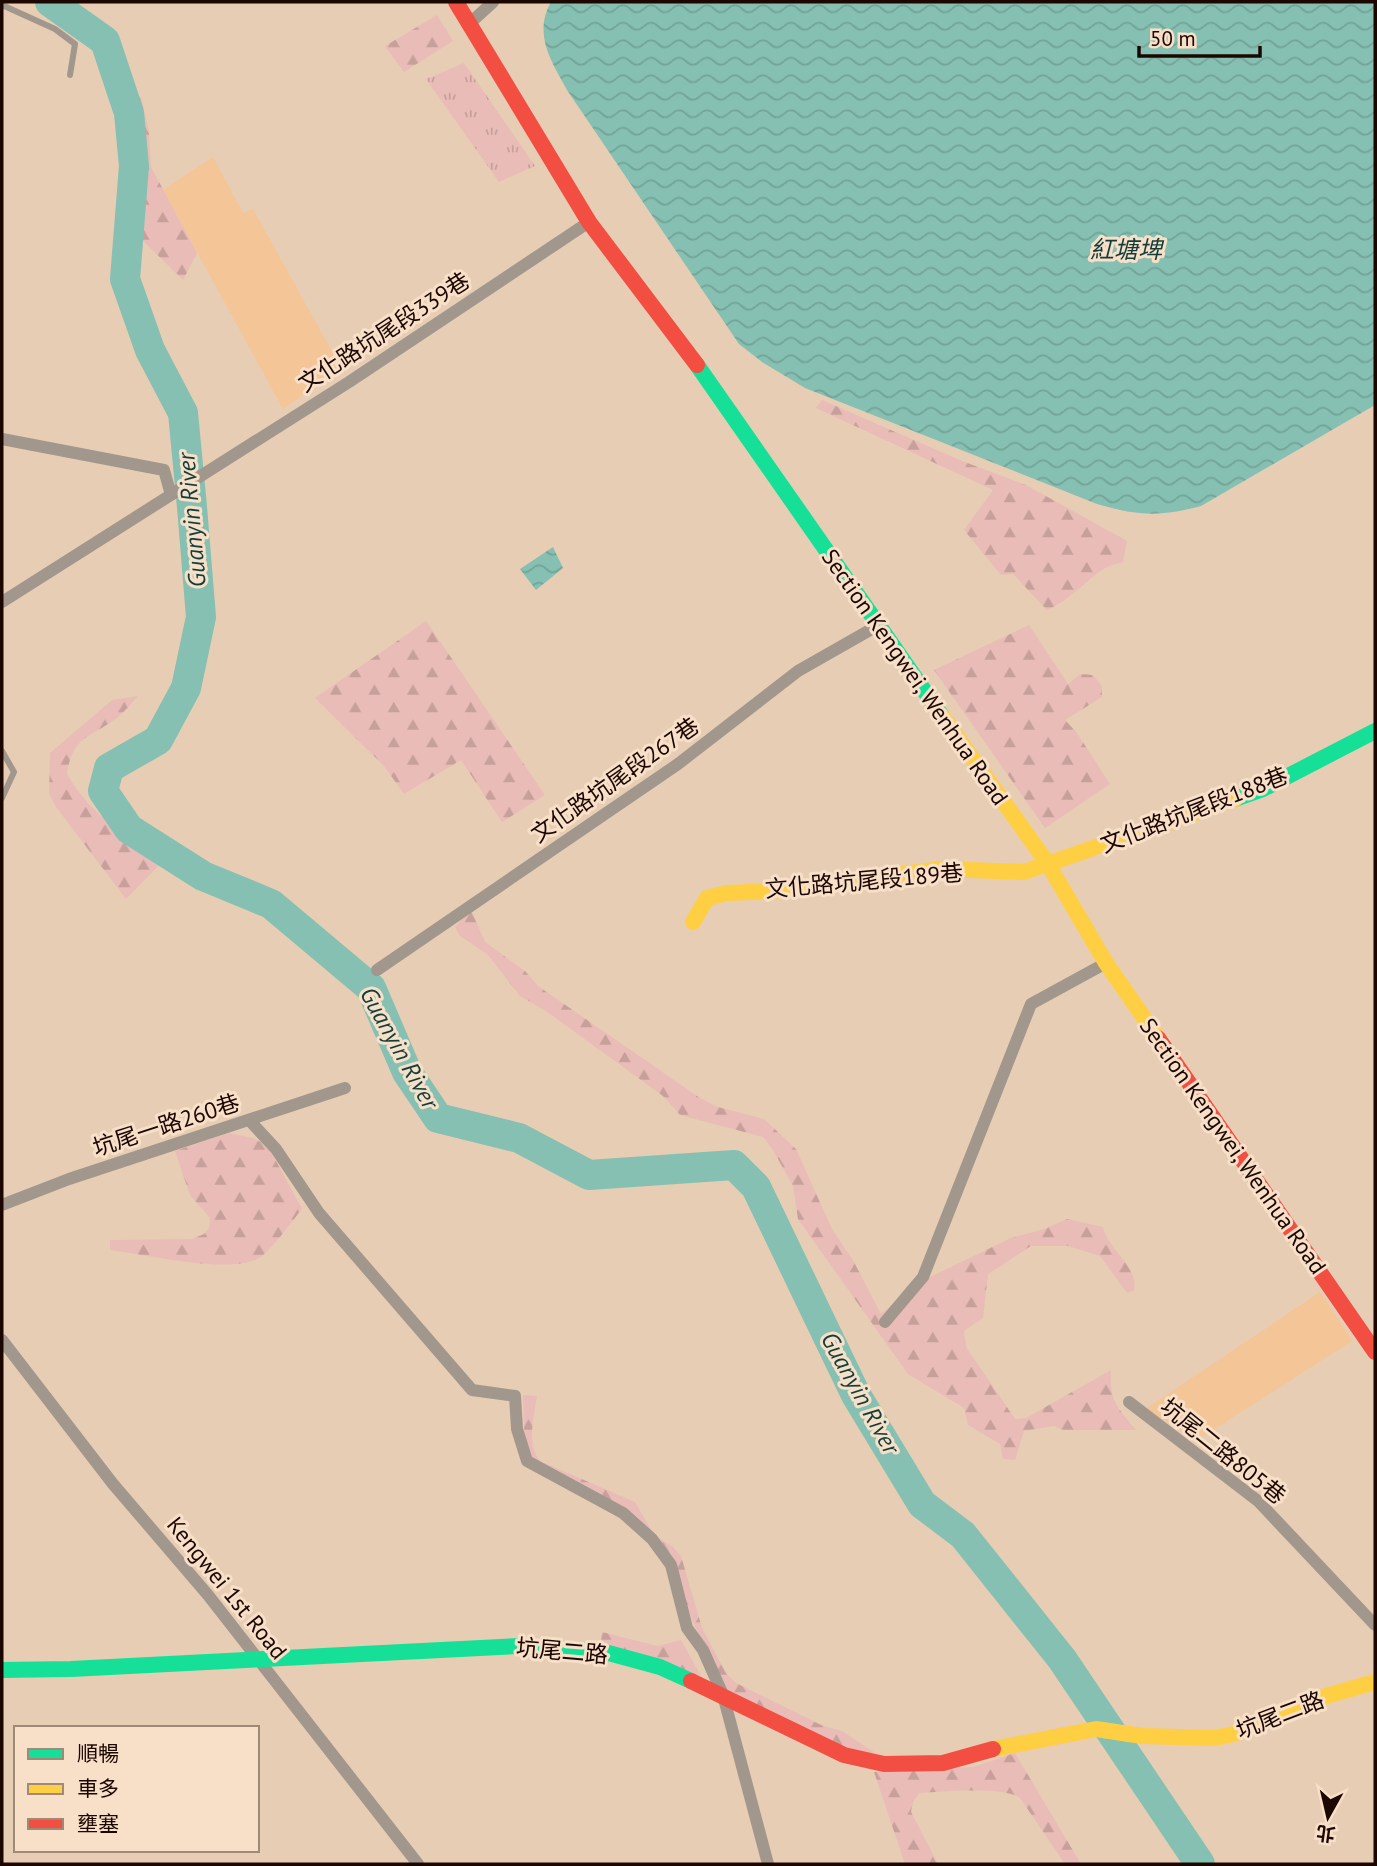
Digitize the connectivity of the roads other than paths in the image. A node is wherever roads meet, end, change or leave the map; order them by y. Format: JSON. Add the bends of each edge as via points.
{"nodes":[{"id":1,"x":456,"y":2,"type":"edge"},
{"id":2,"x":493,"y":2,"type":"edge"},
{"id":3,"x":2,"y":5,"type":"edge"},
{"id":4,"x":469,"y":24,"type":"junction"},
{"id":5,"x":70,"y":75,"type":"dead end"},
{"id":6,"x":589,"y":222,"type":"junction"},
{"id":7,"x":2,"y":439,"type":"edge"},
{"id":8,"x":173,"y":493,"type":"junction"},
{"id":9,"x":2,"y":603,"type":"edge"},
{"id":10,"x":877,"y":626,"type":"junction"},
{"id":11,"x":1375,"y":731,"type":"edge"},
{"id":12,"x":2,"y":751,"type":"edge"},
{"id":13,"x":2,"y":798,"type":"edge"},
{"id":14,"x":1048,"y":864,"type":"junction"},
{"id":15,"x":693,"y":922,"type":"dead end"},
{"id":16,"x":1106,"y":962,"type":"junction"},
{"id":17,"x":377,"y":970,"type":"dead end"},
{"id":18,"x":345,"y":1088,"type":"dead end"},
{"id":19,"x":249,"y":1120,"type":"junction"},
{"id":20,"x":2,"y":1205,"type":"edge"},
{"id":21,"x":885,"y":1322,"type":"dead end"},
{"id":22,"x":2,"y":1340,"type":"edge"},
{"id":23,"x":1375,"y":1352,"type":"edge"},
{"id":24,"x":1129,"y":1402,"type":"dead end"},
{"id":25,"x":1375,"y":1625,"type":"edge"},
{"id":26,"x":259,"y":1660,"type":"junction"},
{"id":27,"x":2,"y":1670,"type":"edge"},
{"id":28,"x":1375,"y":1682,"type":"edge"},
{"id":29,"x":723,"y":1695,"type":"junction"},
{"id":30,"x":418,"y":1864,"type":"edge"},
{"id":31,"x":768,"y":1864,"type":"edge"}],
"edges":[{"from":1,"to":4,"type":"street","name":"Section Kengwei, Wenhua Road"},
{"from":2,"to":4,"type":"street"},
{"from":3,"to":5,"type":"lane","via":[[55,29],[75,44]]},
{"from":4,"to":6,"type":"street","name":"Section Kengwei, Wenhua Road"},
{"from":6,"to":8,"type":"street","name":"文化路坑尾段339巷"},
{"from":6,"to":10,"type":"street","name":"Section Kengwei, Wenhua Road","via":[[698,366]]},
{"from":7,"to":8,"type":"street","via":[[164,470]]},
{"from":8,"to":9,"type":"street","name":"文化路坑尾段339巷"},
{"from":10,"to":14,"type":"street","name":"Section Kengwei, Wenhua Road"},
{"from":10,"to":17,"type":"street","name":"文化路坑尾段267巷","via":[[798,671],[678,764]]},
{"from":11,"to":14,"type":"street","name":"文化路坑尾段188巷","via":[[1263,789]]},
{"from":12,"to":13,"type":"lane","via":[[14,772]]},
{"from":14,"to":15,"type":"street","name":"文化路坑尾段189巷","via":[[1024,872],[941,869],[727,893],[707,898]]},
{"from":14,"to":16,"type":"street","name":"Section Kengwei, Wenhua Road"},
{"from":16,"to":21,"type":"street","via":[[1031,1004],[923,1277]]},
{"from":16,"to":23,"type":"street","name":"Section Kengwei, Wenhua Road"},
{"from":18,"to":19,"type":"street","name":"坑尾一路260巷"},
{"from":19,"to":20,"type":"street","name":"坑尾一路260巷","via":[[69,1178]]},
{"from":19,"to":29,"type":"street","via":[[276,1149],[319,1213],[472,1390],[515,1396],[517,1429],[527,1461],[623,1513],[652,1539],[671,1566],[687,1628],[703,1650]]},
{"from":22,"to":26,"type":"street","name":"Kengwei 1st Road","via":[[113,1484]]},
{"from":24,"to":25,"type":"street","name":"坑尾二路805巷","via":[[1258,1501]]},
{"from":26,"to":27,"type":"street","name":"坑尾二路"},
{"from":26,"to":29,"type":"street","name":"坑尾二路","via":[[518,1646],[601,1651],[660,1667]]},
{"from":26,"to":30,"type":"street","name":"Kengwei 1st Road"},
{"from":28,"to":29,"type":"street","name":"坑尾二路","via":[[1215,1738],[1142,1736],[1096,1729],[943,1763],[884,1765],[844,1755]]},
{"from":29,"to":31,"type":"street"}]}
